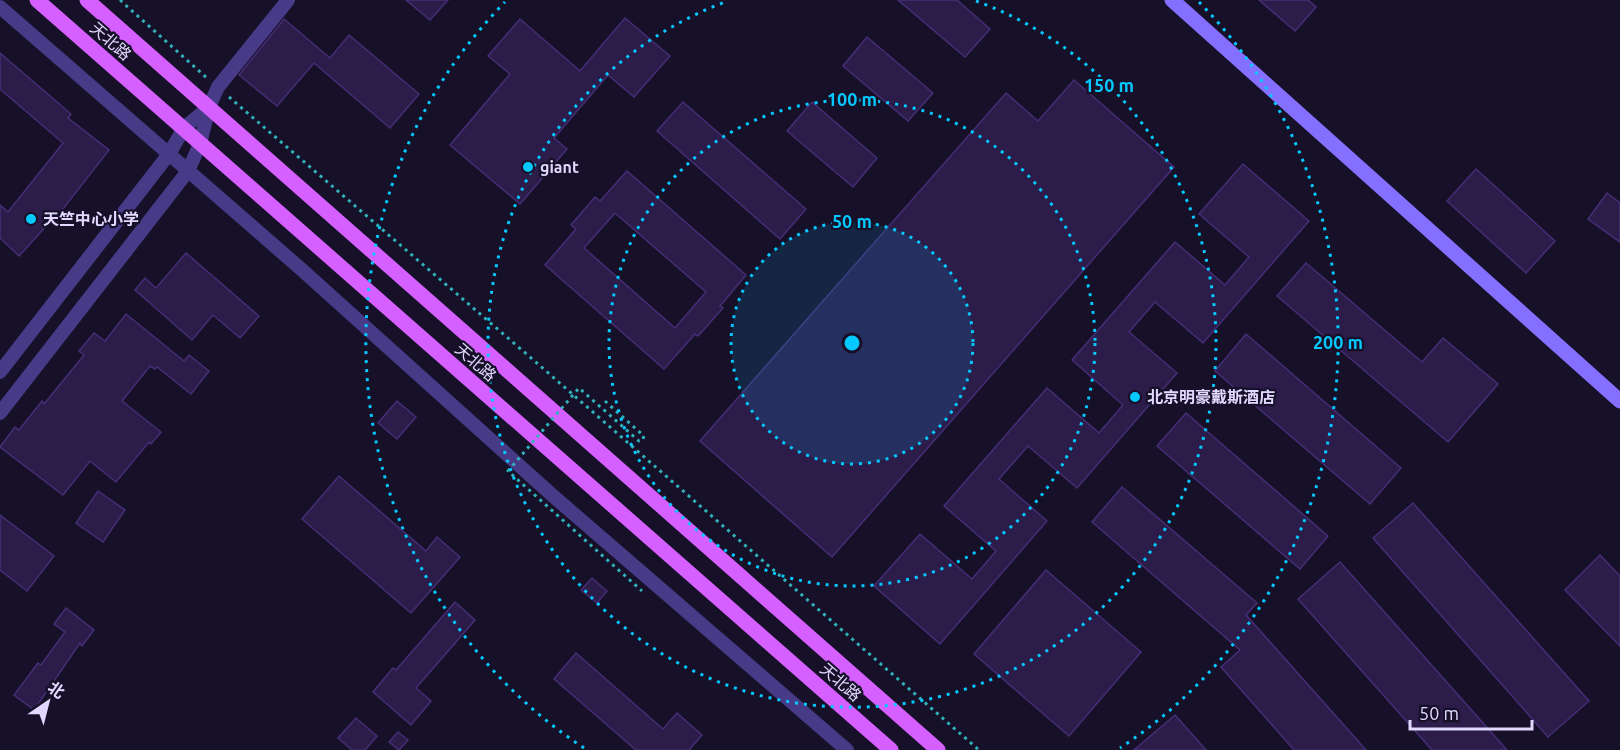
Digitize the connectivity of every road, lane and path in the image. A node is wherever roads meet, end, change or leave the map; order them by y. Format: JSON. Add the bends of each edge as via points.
{"nodes":[{"id":1,"x":38,"y":0,"type":"edge"},
{"id":2,"x":87,"y":0,"type":"edge"},
{"id":3,"x":120,"y":0,"type":"edge"},
{"id":4,"x":288,"y":0,"type":"edge"},
{"id":5,"x":1172,"y":0,"type":"edge"},
{"id":6,"x":0,"y":7,"type":"edge"},
{"id":7,"x":218,"y":87,"type":"junction"},
{"id":8,"x":209,"y":106,"type":"junction"},
{"id":9,"x":184,"y":129,"type":"junction"},
{"id":10,"x":200,"y":144,"type":"junction"},
{"id":11,"x":169,"y":154,"type":"junction"},
{"id":12,"x":188,"y":171,"type":"junction"},
{"id":13,"x":0,"y":372,"type":"edge"},
{"id":14,"x":605,"y":401,"type":"dead end"},
{"id":15,"x":1620,"y":401,"type":"edge"},
{"id":16,"x":0,"y":413,"type":"edge"},
{"id":17,"x":642,"y":591,"type":"dead end"},
{"id":18,"x":847,"y":750,"type":"edge"},
{"id":19,"x":891,"y":750,"type":"edge"},
{"id":20,"x":938,"y":750,"type":"edge"},
{"id":21,"x":979,"y":750,"type":"edge"}],
"edges":[{"from":1,"to":9,"type":"main road","name":"天北路"},
{"from":2,"to":8,"type":"main road","name":"天北路"},
{"from":3,"to":7,"type":"path"},
{"from":4,"to":7,"type":"street"},
{"from":5,"to":15,"type":"street"},
{"from":6,"to":11,"type":"street"},
{"from":7,"to":8,"type":"street"},
{"from":7,"to":21,"type":"path"},
{"from":8,"to":9,"type":"street"},
{"from":8,"to":10,"type":"street"},
{"from":8,"to":20,"type":"main road","name":"天北路"},
{"from":9,"to":10,"type":"main road","name":"天北路"},
{"from":9,"to":11,"type":"street"},
{"from":10,"to":12,"type":"street"},
{"from":10,"to":19,"type":"main road","name":"天北路"},
{"from":11,"to":12,"type":"street"},
{"from":11,"to":13,"type":"street"},
{"from":12,"to":16,"type":"street"},
{"from":12,"to":18,"type":"street","via":[[552,495]]},
{"from":14,"to":17,"type":"path","bridge":true,"via":[[644,436],[642,441],[579,388],[508,471]]}]}
